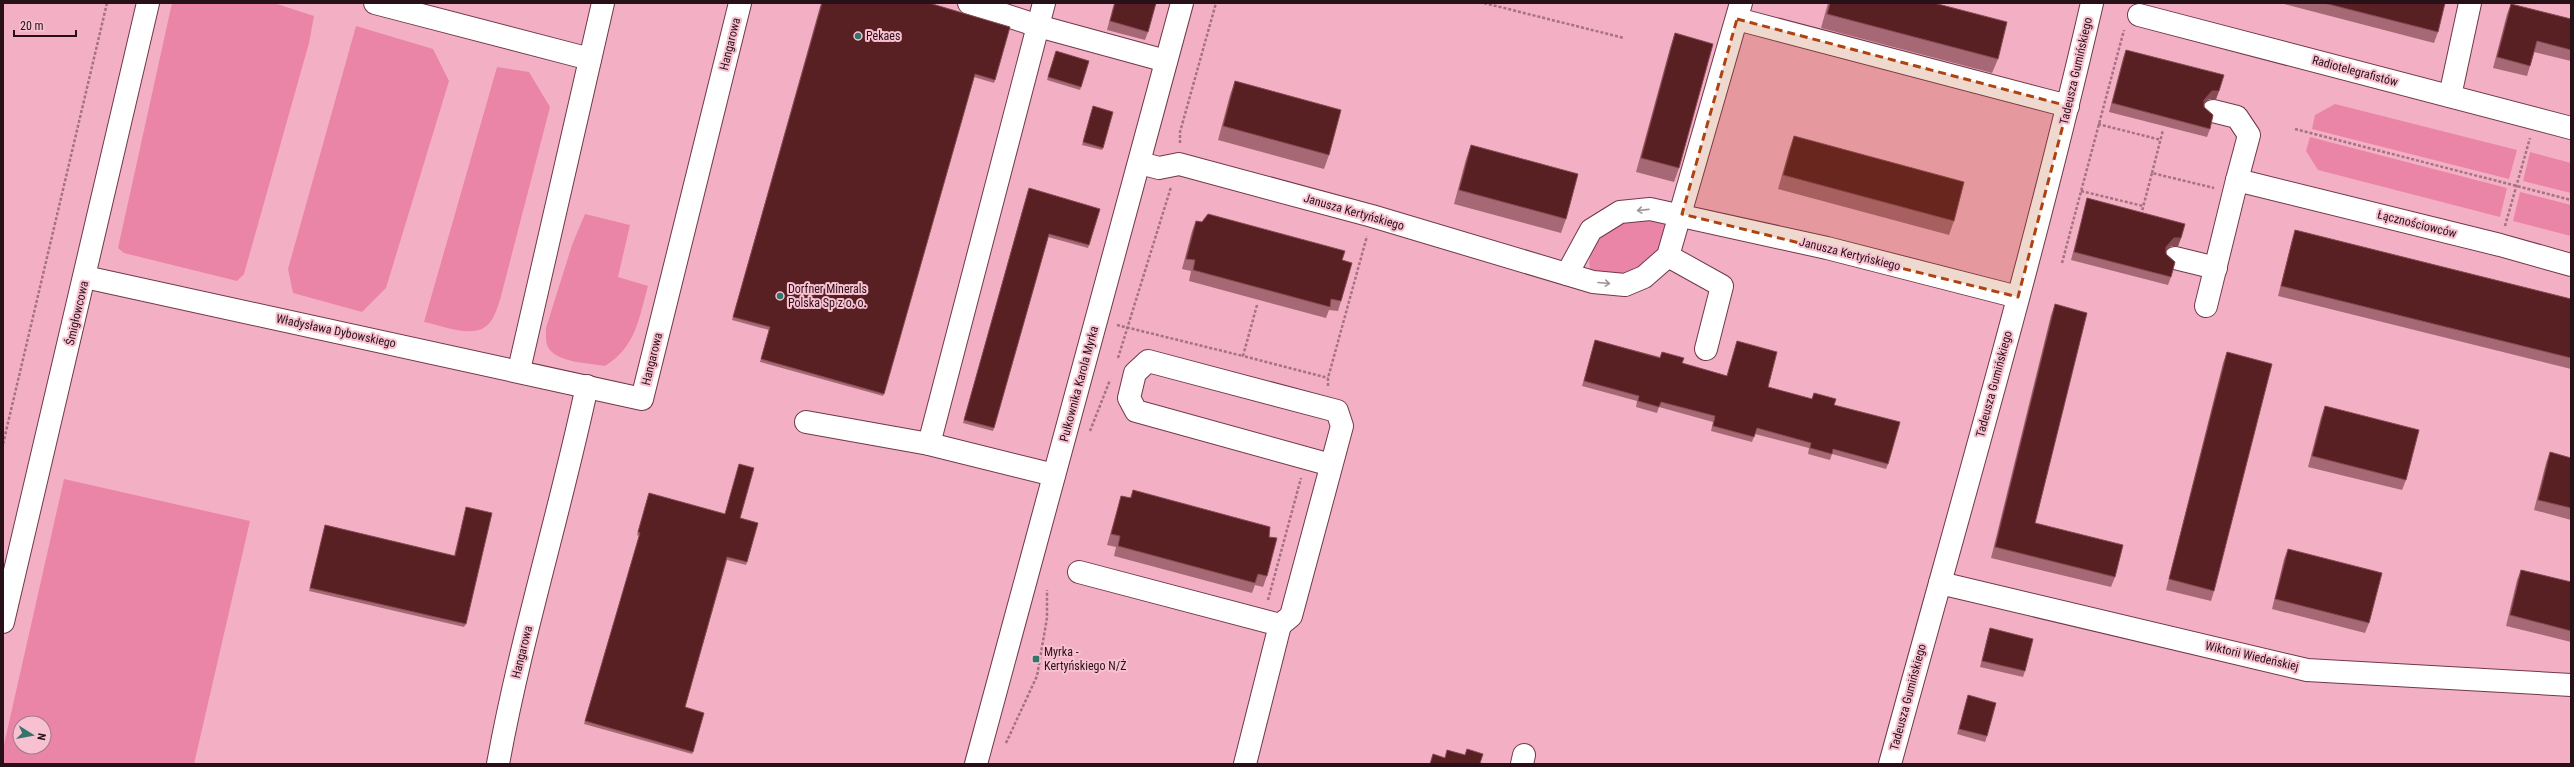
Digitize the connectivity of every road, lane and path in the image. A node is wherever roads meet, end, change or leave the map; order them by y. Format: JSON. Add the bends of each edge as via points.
{"nodes":[{"id":1,"x":107,"y":3,"type":"edge"},
{"id":2,"x":148,"y":3,"type":"edge"},
{"id":3,"x":375,"y":3,"type":"edge"},
{"id":4,"x":603,"y":3,"type":"edge"},
{"id":5,"x":740,"y":3,"type":"edge"},
{"id":6,"x":969,"y":3,"type":"edge"},
{"id":7,"x":1044,"y":3,"type":"edge"},
{"id":8,"x":1182,"y":3,"type":"edge"},
{"id":9,"x":1484,"y":3,"type":"edge"},
{"id":10,"x":2092,"y":3,"type":"edge"},
{"id":11,"x":2470,"y":3,"type":"edge"},
{"id":12,"x":1739,"y":11,"type":"edge"},
{"id":13,"x":2132,"y":20,"type":"joint"},
{"id":14,"x":1038,"y":26,"type":"junction"},
{"id":15,"x":1624,"y":38,"type":"dead end"},
{"id":16,"x":590,"y":59,"type":"junction"},
{"id":17,"x":1166,"y":61,"type":"junction"},
{"id":18,"x":2450,"y":96,"type":"junction"},
{"id":19,"x":2068,"y":106,"type":"junction"},
{"id":20,"x":2214,"y":111,"type":"dead end"},
{"id":21,"x":2535,"y":118,"type":"junction"},
{"id":22,"x":2098,"y":124,"type":"junction"},
{"id":23,"x":2571,"y":128,"type":"edge"},
{"id":24,"x":2295,"y":129,"type":"dead end"},
{"id":25,"x":2163,"y":130,"type":"edge"},
{"id":26,"x":2161,"y":140,"type":"junction"},
{"id":27,"x":1140,"y":162,"type":"junction"},
{"id":28,"x":2152,"y":173,"type":"junction"},
{"id":29,"x":2517,"y":186,"type":"junction"},
{"id":30,"x":2236,"y":187,"type":"junction"},
{"id":31,"x":2081,"y":191,"type":"junction"},
{"id":32,"x":2571,"y":200,"type":"edge"},
{"id":33,"x":2143,"y":206,"type":"junction"},
{"id":34,"x":1682,"y":214,"type":"junction"},
{"id":35,"x":1372,"y":216,"type":"junction"},
{"id":36,"x":2140,"y":216,"type":"edge"},
{"id":37,"x":2500,"y":244,"type":"junction"},
{"id":38,"x":1668,"y":256,"type":"junction"},
{"id":39,"x":2175,"y":258,"type":"dead end"},
{"id":40,"x":2062,"y":263,"type":"dead end"},
{"id":41,"x":2571,"y":265,"type":"edge"},
{"id":42,"x":2216,"y":268,"type":"junction"},
{"id":43,"x":1567,"y":274,"type":"junction"},
{"id":44,"x":85,"y":277,"type":"junction"},
{"id":45,"x":2018,"y":297,"type":"junction"},
{"id":46,"x":1257,"y":305,"type":"edge"},
{"id":47,"x":2206,"y":306,"type":"dead end"},
{"id":48,"x":1115,"y":324,"type":"dead end"},
{"id":49,"x":1706,"y":349,"type":"dead end"},
{"id":50,"x":1243,"y":356,"type":"junction"},
{"id":51,"x":519,"y":370,"type":"junction"},
{"id":52,"x":1328,"y":378,"type":"junction"},
{"id":53,"x":587,"y":386,"type":"junction"},
{"id":54,"x":1328,"y":409,"type":"junction"},
{"id":55,"x":806,"y":422,"type":"dead end"},
{"id":56,"x":3,"y":444,"type":"edge"},
{"id":57,"x":929,"y":444,"type":"junction"},
{"id":58,"x":1306,"y":458,"type":"junction"},
{"id":59,"x":1331,"y":465,"type":"junction"},
{"id":60,"x":1054,"y":475,"type":"junction"},
{"id":61,"x":1079,"y":572,"type":"dead end"},
{"id":62,"x":1940,"y":583,"type":"junction"},
{"id":63,"x":3,"y":622,"type":"edge"},
{"id":64,"x":1272,"y":622,"type":"junction"},
{"id":65,"x":2571,"y":685,"type":"edge"},
{"id":66,"x":498,"y":764,"type":"edge"},
{"id":67,"x":976,"y":764,"type":"edge"},
{"id":68,"x":1245,"y":764,"type":"edge"},
{"id":69,"x":1890,"y":764,"type":"edge"}],
"edges":[{"from":1,"to":56,"type":"path"},
{"from":2,"to":44,"type":"street","name":"Śmigłowcowa"},
{"from":3,"to":16,"type":"street"},
{"from":4,"to":16,"type":"street"},
{"from":5,"to":53,"type":"street","name":"Hangarowa","via":[[642,399]]},
{"from":6,"to":14,"type":"street"},
{"from":7,"to":14,"type":"street"},
{"from":8,"to":17,"type":"street","name":"Pułkownika Karola Myrka"},
{"from":9,"to":15,"type":"path"},
{"from":10,"to":19,"type":"street","name":"Tadeusza Gumińskiego"},
{"from":11,"to":18,"type":"street"},
{"from":12,"to":19,"type":"street"},
{"from":12,"to":34,"type":"street"},
{"from":13,"to":18,"type":"street","name":"Radiotelegrafistów"},
{"from":13,"to":22,"type":"path"},
{"from":14,"to":17,"type":"street"},
{"from":14,"to":57,"type":"street"},
{"from":16,"to":51,"type":"street"},
{"from":17,"to":27,"type":"street","name":"Pułkownika Karola Myrka"},
{"from":18,"to":21,"type":"street","name":"Radiotelegrafistów"},
{"from":19,"to":45,"type":"street","name":"Tadeusza Gumińskiego"},
{"from":20,"to":30,"type":"street","via":[[2237,117],[2249,135]]},
{"from":21,"to":23,"type":"street","name":"Radiotelegrafistów"},
{"from":21,"to":29,"type":"path"},
{"from":22,"to":26,"type":"path"},
{"from":22,"to":31,"type":"path"},
{"from":24,"to":29,"type":"path"},
{"from":25,"to":26,"type":"path"},
{"from":26,"to":28,"type":"path"},
{"from":27,"to":35,"type":"street","name":"Janusza Kertyńskiego","via":[[1159,168],[1179,164]]},
{"from":27,"to":60,"type":"street","name":"Pułkownika Karola Myrka"},
{"from":28,"to":30,"type":"path"},
{"from":28,"to":33,"type":"path"},
{"from":29,"to":32,"type":"path"},
{"from":29,"to":37,"type":"path"},
{"from":30,"to":37,"type":"street","name":"Łącznościowców","via":[[2262,186]]},
{"from":30,"to":42,"type":"street"},
{"from":31,"to":33,"type":"path"},
{"from":31,"to":40,"type":"path"},
{"from":33,"to":36,"type":"path"},
{"from":34,"to":38,"type":"street"},
{"from":34,"to":43,"type":"street","name":"Janusza Kertyńskiego","one_way":true,"via":[[1650,209],[1620,212],[1591,230]]},
{"from":34,"to":45,"type":"street","name":"Janusza Kertyńskiego"},
{"from":35,"to":43,"type":"street","name":"Janusza Kertyńskiego"},
{"from":35,"to":52,"type":"path"},
{"from":37,"to":41,"type":"street","name":"Łącznościowców"},
{"from":43,"to":38,"type":"street","name":"Janusza Kertyńskiego","one_way":true,"via":[[1593,282],[1625,285],[1644,277]]},
{"from":38,"to":49,"type":"street","via":[[1722,286]]},
{"from":39,"to":42,"type":"street"},
{"from":42,"to":47,"type":"street"},
{"from":44,"to":51,"type":"street","name":"Władysława Dybowskiego"},
{"from":44,"to":63,"type":"street","name":"Śmigłowcowa"},
{"from":45,"to":62,"type":"street","name":"Tadeusza Gumińskiego"},
{"from":46,"to":50,"type":"path"},
{"from":48,"to":50,"type":"path"},
{"from":50,"to":52,"type":"path"},
{"from":51,"to":53,"type":"street","name":"Władysława Dybowskiego"},
{"from":52,"to":54,"type":"path"},
{"from":53,"to":66,"type":"street","name":"Hangarowa","via":[[509,704]]},
{"from":54,"to":58,"type":"street","via":[[1148,361],[1135,373],[1129,398],[1136,411]]},
{"from":54,"to":59,"type":"street","via":[[1336,411],[1342,426]]},
{"from":55,"to":57,"type":"street"},
{"from":57,"to":60,"type":"street"},
{"from":58,"to":59,"type":"street"},
{"from":58,"to":64,"type":"path"},
{"from":59,"to":64,"type":"street","via":[[1291,616]]},
{"from":60,"to":67,"type":"street","name":"Pułkownika Karola Myrka"},
{"from":61,"to":64,"type":"street"},
{"from":62,"to":65,"type":"street","name":"Wiktorii Wiedeńskiej","via":[[2307,670]]},
{"from":62,"to":69,"type":"street","name":"Tadeusza Gumińskiego"},
{"from":64,"to":68,"type":"street"}]}
